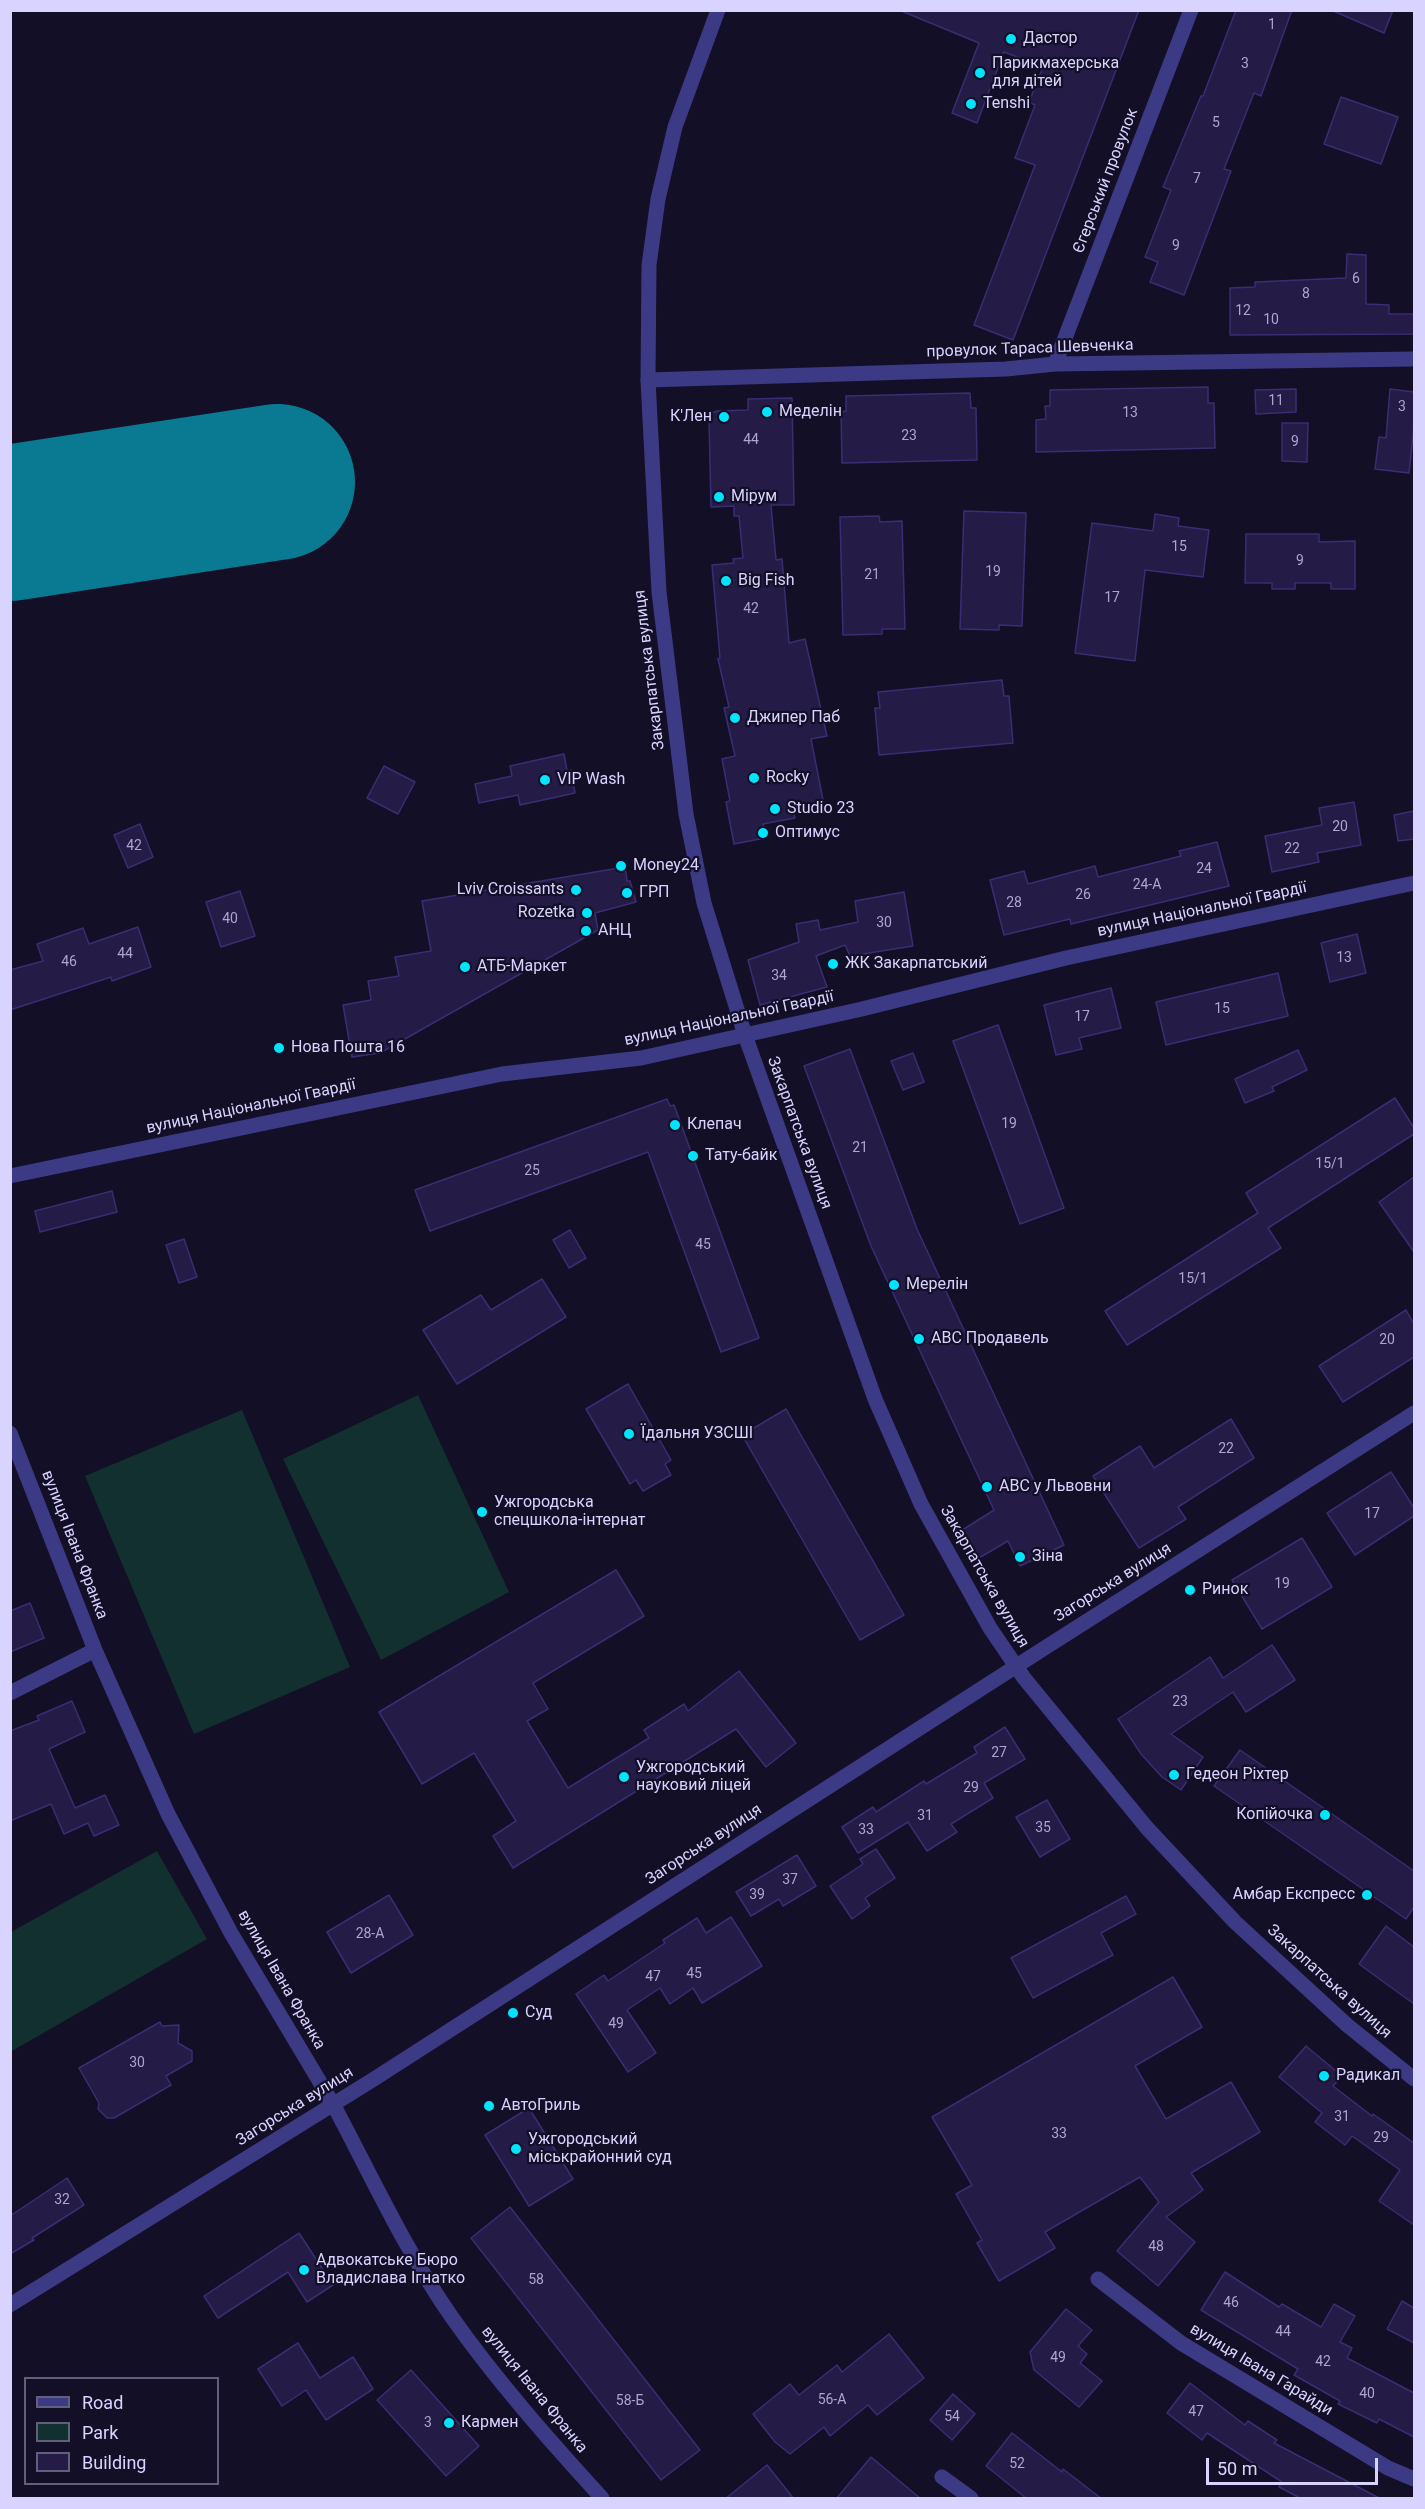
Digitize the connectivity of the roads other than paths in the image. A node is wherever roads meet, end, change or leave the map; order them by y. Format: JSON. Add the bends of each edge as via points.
{"nodes":[{"id":1,"x":718,"y":10,"type":"edge"},
{"id":2,"x":1191,"y":10,"type":"edge"},
{"id":3,"x":1414,"y":359,"type":"edge"},
{"id":4,"x":1055,"y":364,"type":"junction"},
{"id":5,"x":648,"y":380,"type":"junction"},
{"id":6,"x":1414,"y":883,"type":"edge"},
{"id":7,"x":745,"y":1035,"type":"junction"},
{"id":8,"x":10,"y":1176,"type":"edge"},
{"id":9,"x":1414,"y":1413,"type":"edge"},
{"id":10,"x":10,"y":1433,"type":"edge"},
{"id":11,"x":95,"y":1650,"type":"junction"},
{"id":12,"x":1016,"y":1666,"type":"junction"},
{"id":13,"x":10,"y":1693,"type":"edge"},
{"id":14,"x":1414,"y":2079,"type":"edge"},
{"id":15,"x":333,"y":2104,"type":"junction"},
{"id":16,"x":1098,"y":2279,"type":"dead end"},
{"id":17,"x":10,"y":2305,"type":"edge"},
{"id":18,"x":942,"y":2478,"type":"dead end"},
{"id":19,"x":1414,"y":2479,"type":"edge"},
{"id":20,"x":602,"y":2499,"type":"edge"},
{"id":21,"x":971,"y":2499,"type":"edge"}],
"edges":[{"from":1,"to":5,"type":"street","name":"Закарпатська вулиця","via":[[675,127],[658,199],[650,265]]},
{"from":2,"to":4,"type":"street","name":"Єгерський провулок"},
{"from":3,"to":4,"type":"street","name":"провулок Тараса Шевченка"},
{"from":4,"to":5,"type":"street","name":"провулок Тараса Шевченка","via":[[1005,369]]},
{"from":5,"to":7,"type":"street","name":"Закарпатська вулиця","via":[[659,592],[686,814],[704,903]]},
{"from":6,"to":7,"type":"street","name":"вулиця Національної Гвардії","via":[[1066,958]]},
{"from":7,"to":8,"type":"street","name":"вулиця Національної Гвардії","via":[[641,1058],[502,1074]]},
{"from":7,"to":12,"type":"street","name":"Закарпатська вулиця","via":[[881,1414],[930,1521]]},
{"from":9,"to":12,"type":"street","name":"Загорська вулиця"},
{"from":10,"to":11,"type":"street","name":"вулиця Івана Франка"},
{"from":11,"to":13,"type":"street"},
{"from":11,"to":15,"type":"street","name":"вулиця Івана Франка","via":[[168,1814],[231,1933]]},
{"from":12,"to":14,"type":"street","name":"Закарпатська вулиця","via":[[1147,1828],[1235,1922],[1347,2025]]},
{"from":12,"to":15,"type":"street","name":"Загорська вулиця"},
{"from":15,"to":17,"type":"street","name":"Загорська вулиця"},
{"from":15,"to":20,"type":"street","name":"вулиця Івана Франка","via":[[410,2249],[450,2314],[497,2377]]},
{"from":16,"to":19,"type":"street","name":"вулиця Івана Гарайди","via":[[1181,2343],[1388,2468]]},
{"from":18,"to":21,"type":"street"}]}
